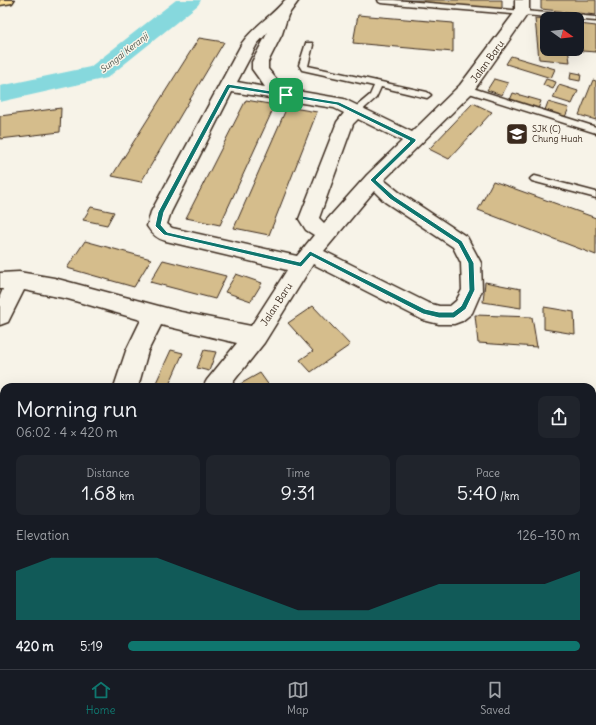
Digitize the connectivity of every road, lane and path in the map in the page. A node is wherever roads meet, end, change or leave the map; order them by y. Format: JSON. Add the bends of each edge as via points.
{"nodes":[{"id":1,"x":7,"y":0,"type":"edge"},
{"id":2,"x":292,"y":0,"type":"edge"},
{"id":3,"x":0,"y":1,"type":"edge"},
{"id":4,"x":382,"y":1,"type":"dead end"},
{"id":5,"x":522,"y":6,"type":"edge"},
{"id":6,"x":282,"y":14,"type":"junction"},
{"id":7,"x":596,"y":19,"type":"edge"},
{"id":8,"x":309,"y":44,"type":"dead end"},
{"id":9,"x":378,"y":85,"type":"junction"},
{"id":10,"x":228,"y":86,"type":"junction"},
{"id":11,"x":466,"y":89,"type":"junction"},
{"id":12,"x":286,"y":95,"type":"junction"},
{"id":13,"x":427,"y":95,"type":"dead end"},
{"id":14,"x":355,"y":112,"type":"junction"},
{"id":15,"x":596,"y":130,"type":"edge"},
{"id":16,"x":414,"y":140,"type":"junction"},
{"id":17,"x":535,"y":179,"type":"dead end"},
{"id":18,"x":373,"y":180,"type":"junction"},
{"id":19,"x":596,"y":196,"type":"edge"},
{"id":20,"x":326,"y":234,"type":"junction"},
{"id":21,"x":306,"y":259,"type":"junction"},
{"id":22,"x":9,"y":280,"type":"edge"},
{"id":23,"x":155,"y":314,"type":"junction"},
{"id":24,"x":0,"y":316,"type":"edge"},
{"id":25,"x":256,"y":336,"type":"junction"},
{"id":26,"x":127,"y":383,"type":"edge"},
{"id":27,"x":217,"y":383,"type":"edge"}],
"edges":[{"from":1,"to":3,"type":"highway"},
{"from":2,"to":6,"type":"street"},
{"from":4,"to":5,"type":"lane"},
{"from":5,"to":7,"type":"lane"},
{"from":5,"to":11,"type":"street","name":"Jalan Baru"},
{"from":6,"to":10,"type":"street","via":[[263,28],[250,43]]},
{"from":6,"to":12,"type":"street","via":[[260,62],[260,69],[272,85]]},
{"from":8,"to":9,"type":"lane","via":[[303,66],[305,68]]},
{"from":9,"to":13,"type":"lane"},
{"from":9,"to":14,"type":"lane","via":[[373,96]]},
{"from":10,"to":12,"type":"street"},
{"from":10,"to":21,"type":"street","via":[[161,212],[158,226],[166,234]]},
{"from":11,"to":15,"type":"lane"},
{"from":11,"to":16,"type":"street","name":"Jalan Baru"},
{"from":12,"to":14,"type":"street","via":[[338,103]]},
{"from":14,"to":16,"type":"street"},
{"from":14,"to":20,"type":"street","via":[[345,122],[309,219],[313,226]]},
{"from":16,"to":18,"type":"street","name":"Jalan Baru"},
{"from":17,"to":19,"type":"lane"},
{"from":18,"to":20,"type":"street","name":"Jalan Baru"},
{"from":18,"to":21,"type":"street","via":[[392,197],[460,242],[471,263],[472,290],[464,307],[454,315],[423,311]]},
{"from":20,"to":21,"type":"street","name":"Jalan Baru"},
{"from":21,"to":25,"type":"street","name":"Jalan Baru"},
{"from":22,"to":23,"type":"street","name":"Jalan Baru","via":[[43,283]]},
{"from":22,"to":24,"type":"street"},
{"from":23,"to":25,"type":"street","name":"Jalan Baru"},
{"from":23,"to":26,"type":"street","via":[[137,351]]},
{"from":25,"to":27,"type":"street"}]}
